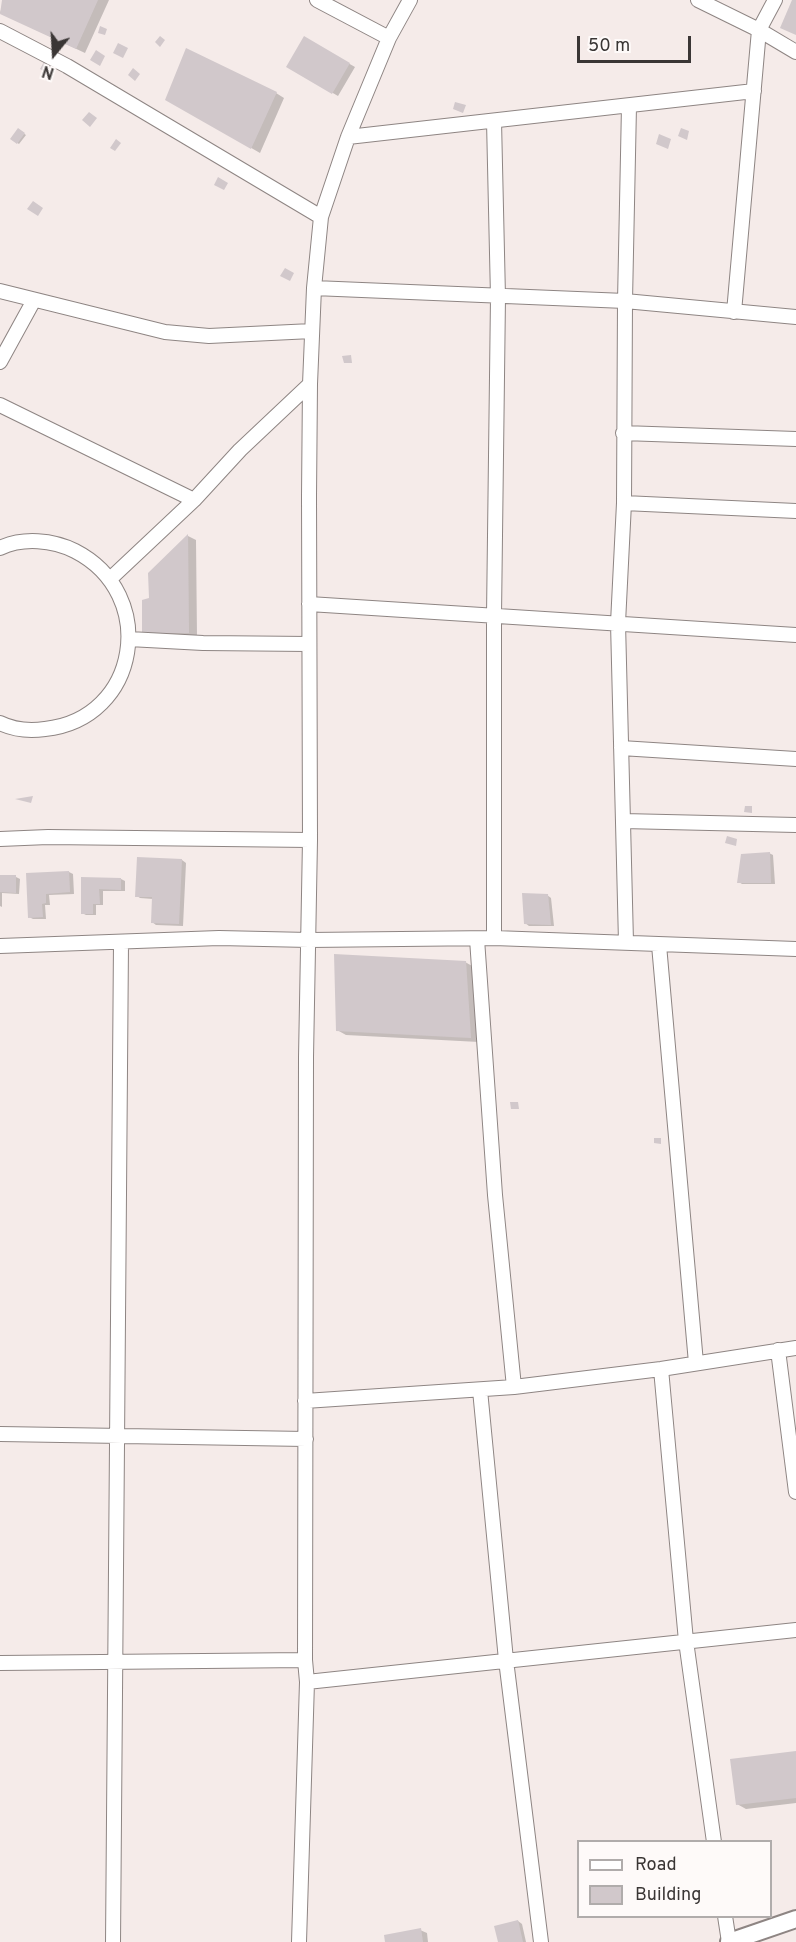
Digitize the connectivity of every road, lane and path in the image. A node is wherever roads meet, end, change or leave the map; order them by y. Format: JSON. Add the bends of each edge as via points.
{"nodes":[{"id":1,"x":317,"y":0,"type":"edge"},
{"id":2,"x":410,"y":0,"type":"edge"},
{"id":3,"x":698,"y":0,"type":"edge"},
{"id":4,"x":775,"y":0,"type":"edge"},
{"id":5,"x":759,"y":30,"type":"junction"},
{"id":6,"x":0,"y":32,"type":"edge"},
{"id":7,"x":389,"y":38,"type":"junction"},
{"id":8,"x":796,"y":52,"type":"edge"},
{"id":9,"x":754,"y":92,"type":"junction"},
{"id":10,"x":629,"y":106,"type":"junction"},
{"id":11,"x":494,"y":121,"type":"junction"},
{"id":12,"x":348,"y":137,"type":"junction"},
{"id":13,"x":321,"y":217,"type":"junction"},
{"id":14,"x":314,"y":288,"type":"junction"},
{"id":15,"x":0,"y":291,"type":"edge"},
{"id":16,"x":498,"y":297,"type":"junction"},
{"id":17,"x":34,"y":300,"type":"junction"},
{"id":18,"x":625,"y":301,"type":"junction"},
{"id":19,"x":734,"y":312,"type":"junction"},
{"id":20,"x":796,"y":317,"type":"edge"},
{"id":21,"x":312,"y":331,"type":"junction"},
{"id":22,"x":0,"y":362,"type":"edge"},
{"id":23,"x":310,"y":384,"type":"junction"},
{"id":24,"x":0,"y":405,"type":"edge"},
{"id":25,"x":623,"y":433,"type":"junction"},
{"id":26,"x":796,"y":439,"type":"edge"},
{"id":27,"x":194,"y":500,"type":"junction"},
{"id":28,"x":624,"y":503,"type":"junction"},
{"id":29,"x":796,"y":511,"type":"edge"},
{"id":30,"x":0,"y":548,"type":"edge"},
{"id":31,"x":110,"y":579,"type":"junction"},
{"id":32,"x":309,"y":604,"type":"junction"},
{"id":33,"x":494,"y":615,"type":"junction"},
{"id":34,"x":618,"y":623,"type":"junction"},
{"id":35,"x":796,"y":635,"type":"edge"},
{"id":36,"x":129,"y":639,"type":"junction"},
{"id":37,"x":309,"y":644,"type":"junction"},
{"id":38,"x":0,"y":723,"type":"edge"},
{"id":39,"x":621,"y":748,"type":"junction"},
{"id":40,"x":796,"y":759,"type":"edge"},
{"id":41,"x":622,"y":820,"type":"junction"},
{"id":42,"x":796,"y":825,"type":"edge"},
{"id":43,"x":0,"y":839,"type":"edge"},
{"id":44,"x":310,"y":840,"type":"junction"},
{"id":45,"x":495,"y":938,"type":"junction"},
{"id":46,"x":477,"y":939,"type":"junction"},
{"id":47,"x":309,"y":940,"type":"junction"},
{"id":48,"x":626,"y":942,"type":"junction"},
{"id":49,"x":122,"y":943,"type":"junction"},
{"id":50,"x":659,"y":945,"type":"junction"},
{"id":51,"x":0,"y":946,"type":"edge"},
{"id":52,"x":796,"y":949,"type":"edge"},
{"id":53,"x":796,"y":1348,"type":"edge"},
{"id":54,"x":778,"y":1350,"type":"junction"},
{"id":55,"x":696,"y":1363,"type":"junction"},
{"id":56,"x":661,"y":1369,"type":"junction"},
{"id":57,"x":514,"y":1387,"type":"junction"},
{"id":58,"x":480,"y":1390,"type":"junction"},
{"id":59,"x":305,"y":1401,"type":"junction"},
{"id":60,"x":0,"y":1434,"type":"edge"},
{"id":61,"x":118,"y":1436,"type":"junction"},
{"id":62,"x":306,"y":1439,"type":"junction"},
{"id":63,"x":796,"y":1492,"type":"edge"},
{"id":64,"x":796,"y":1630,"type":"edge"},
{"id":65,"x":686,"y":1641,"type":"junction"},
{"id":66,"x":305,"y":1660,"type":"junction"},
{"id":67,"x":506,"y":1660,"type":"junction"},
{"id":68,"x":115,"y":1662,"type":"junction"},
{"id":69,"x":0,"y":1663,"type":"edge"},
{"id":70,"x":307,"y":1682,"type":"junction"},
{"id":71,"x":714,"y":1840,"type":"edge"},
{"id":72,"x":725,"y":1918,"type":"edge"},
{"id":73,"x":796,"y":1919,"type":"edge"},
{"id":74,"x":113,"y":1942,"type":"edge"},
{"id":75,"x":299,"y":1942,"type":"edge"},
{"id":76,"x":541,"y":1942,"type":"edge"},
{"id":77,"x":729,"y":1942,"type":"edge"}],
"edges":[{"from":1,"to":7,"type":"street"},
{"from":2,"to":7,"type":"street"},
{"from":3,"to":5,"type":"street"},
{"from":4,"to":5,"type":"street"},
{"from":5,"to":8,"type":"street"},
{"from":5,"to":9,"type":"street"},
{"from":6,"to":13,"type":"street","via":[[67,66]]},
{"from":7,"to":12,"type":"street"},
{"from":9,"to":10,"type":"street"},
{"from":9,"to":19,"type":"street"},
{"from":10,"to":11,"type":"street"},
{"from":10,"to":18,"type":"street"},
{"from":11,"to":12,"type":"street"},
{"from":11,"to":16,"type":"street"},
{"from":12,"to":13,"type":"street"},
{"from":13,"to":14,"type":"street"},
{"from":14,"to":16,"type":"street"},
{"from":14,"to":21,"type":"street"},
{"from":15,"to":17,"type":"street"},
{"from":16,"to":18,"type":"street"},
{"from":16,"to":33,"type":"street"},
{"from":17,"to":21,"type":"street","via":[[165,332],[209,336]]},
{"from":17,"to":22,"type":"street"},
{"from":18,"to":19,"type":"street"},
{"from":18,"to":25,"type":"street"},
{"from":19,"to":20,"type":"street"},
{"from":21,"to":23,"type":"street"},
{"from":23,"to":27,"type":"street"},
{"from":23,"to":32,"type":"street"},
{"from":24,"to":27,"type":"street"},
{"from":25,"to":26,"type":"street"},
{"from":25,"to":28,"type":"street"},
{"from":27,"to":31,"type":"street"},
{"from":28,"to":29,"type":"street"},
{"from":28,"to":34,"type":"street"},
{"from":30,"to":31,"type":"street","via":[[36,540],[64,545],[90,558]]},
{"from":31,"to":36,"type":"street","via":[[128,618]]},
{"from":32,"to":33,"type":"street"},
{"from":32,"to":37,"type":"street"},
{"from":33,"to":34,"type":"street"},
{"from":33,"to":45,"type":"street"},
{"from":34,"to":35,"type":"street"},
{"from":34,"to":39,"type":"street"},
{"from":36,"to":37,"type":"street"},
{"from":36,"to":38,"type":"street","via":[[125,663],[115,686],[100,705],[80,719],[57,728],[32,731]]},
{"from":37,"to":44,"type":"street"},
{"from":39,"to":40,"type":"street"},
{"from":39,"to":41,"type":"street"},
{"from":41,"to":42,"type":"street"},
{"from":41,"to":48,"type":"street"},
{"from":43,"to":44,"type":"street"},
{"from":44,"to":47,"type":"street"},
{"from":45,"to":46,"type":"street"},
{"from":45,"to":48,"type":"street"},
{"from":46,"to":47,"type":"street"},
{"from":46,"to":57,"type":"street","via":[[495,1195]]},
{"from":47,"to":49,"type":"street","via":[[219,938]]},
{"from":47,"to":59,"type":"street"},
{"from":48,"to":50,"type":"street"},
{"from":49,"to":51,"type":"street"},
{"from":49,"to":61,"type":"street"},
{"from":50,"to":52,"type":"street"},
{"from":50,"to":55,"type":"street"},
{"from":53,"to":54,"type":"street"},
{"from":54,"to":55,"type":"street"},
{"from":54,"to":63,"type":"street"},
{"from":55,"to":56,"type":"street"},
{"from":56,"to":57,"type":"street"},
{"from":56,"to":65,"type":"street"},
{"from":57,"to":58,"type":"street"},
{"from":58,"to":59,"type":"street"},
{"from":58,"to":67,"type":"street"},
{"from":59,"to":62,"type":"street"},
{"from":60,"to":61,"type":"street"},
{"from":61,"to":62,"type":"street"},
{"from":61,"to":68,"type":"street"},
{"from":62,"to":66,"type":"street"},
{"from":64,"to":65,"type":"street"},
{"from":65,"to":67,"type":"street"},
{"from":65,"to":71,"type":"street"},
{"from":66,"to":68,"type":"street"},
{"from":66,"to":70,"type":"street"},
{"from":67,"to":70,"type":"street"},
{"from":67,"to":76,"type":"street"},
{"from":68,"to":69,"type":"street"},
{"from":68,"to":74,"type":"street"},
{"from":70,"to":75,"type":"street"},
{"from":72,"to":77,"type":"street"},
{"from":73,"to":77,"type":"street"}]}
